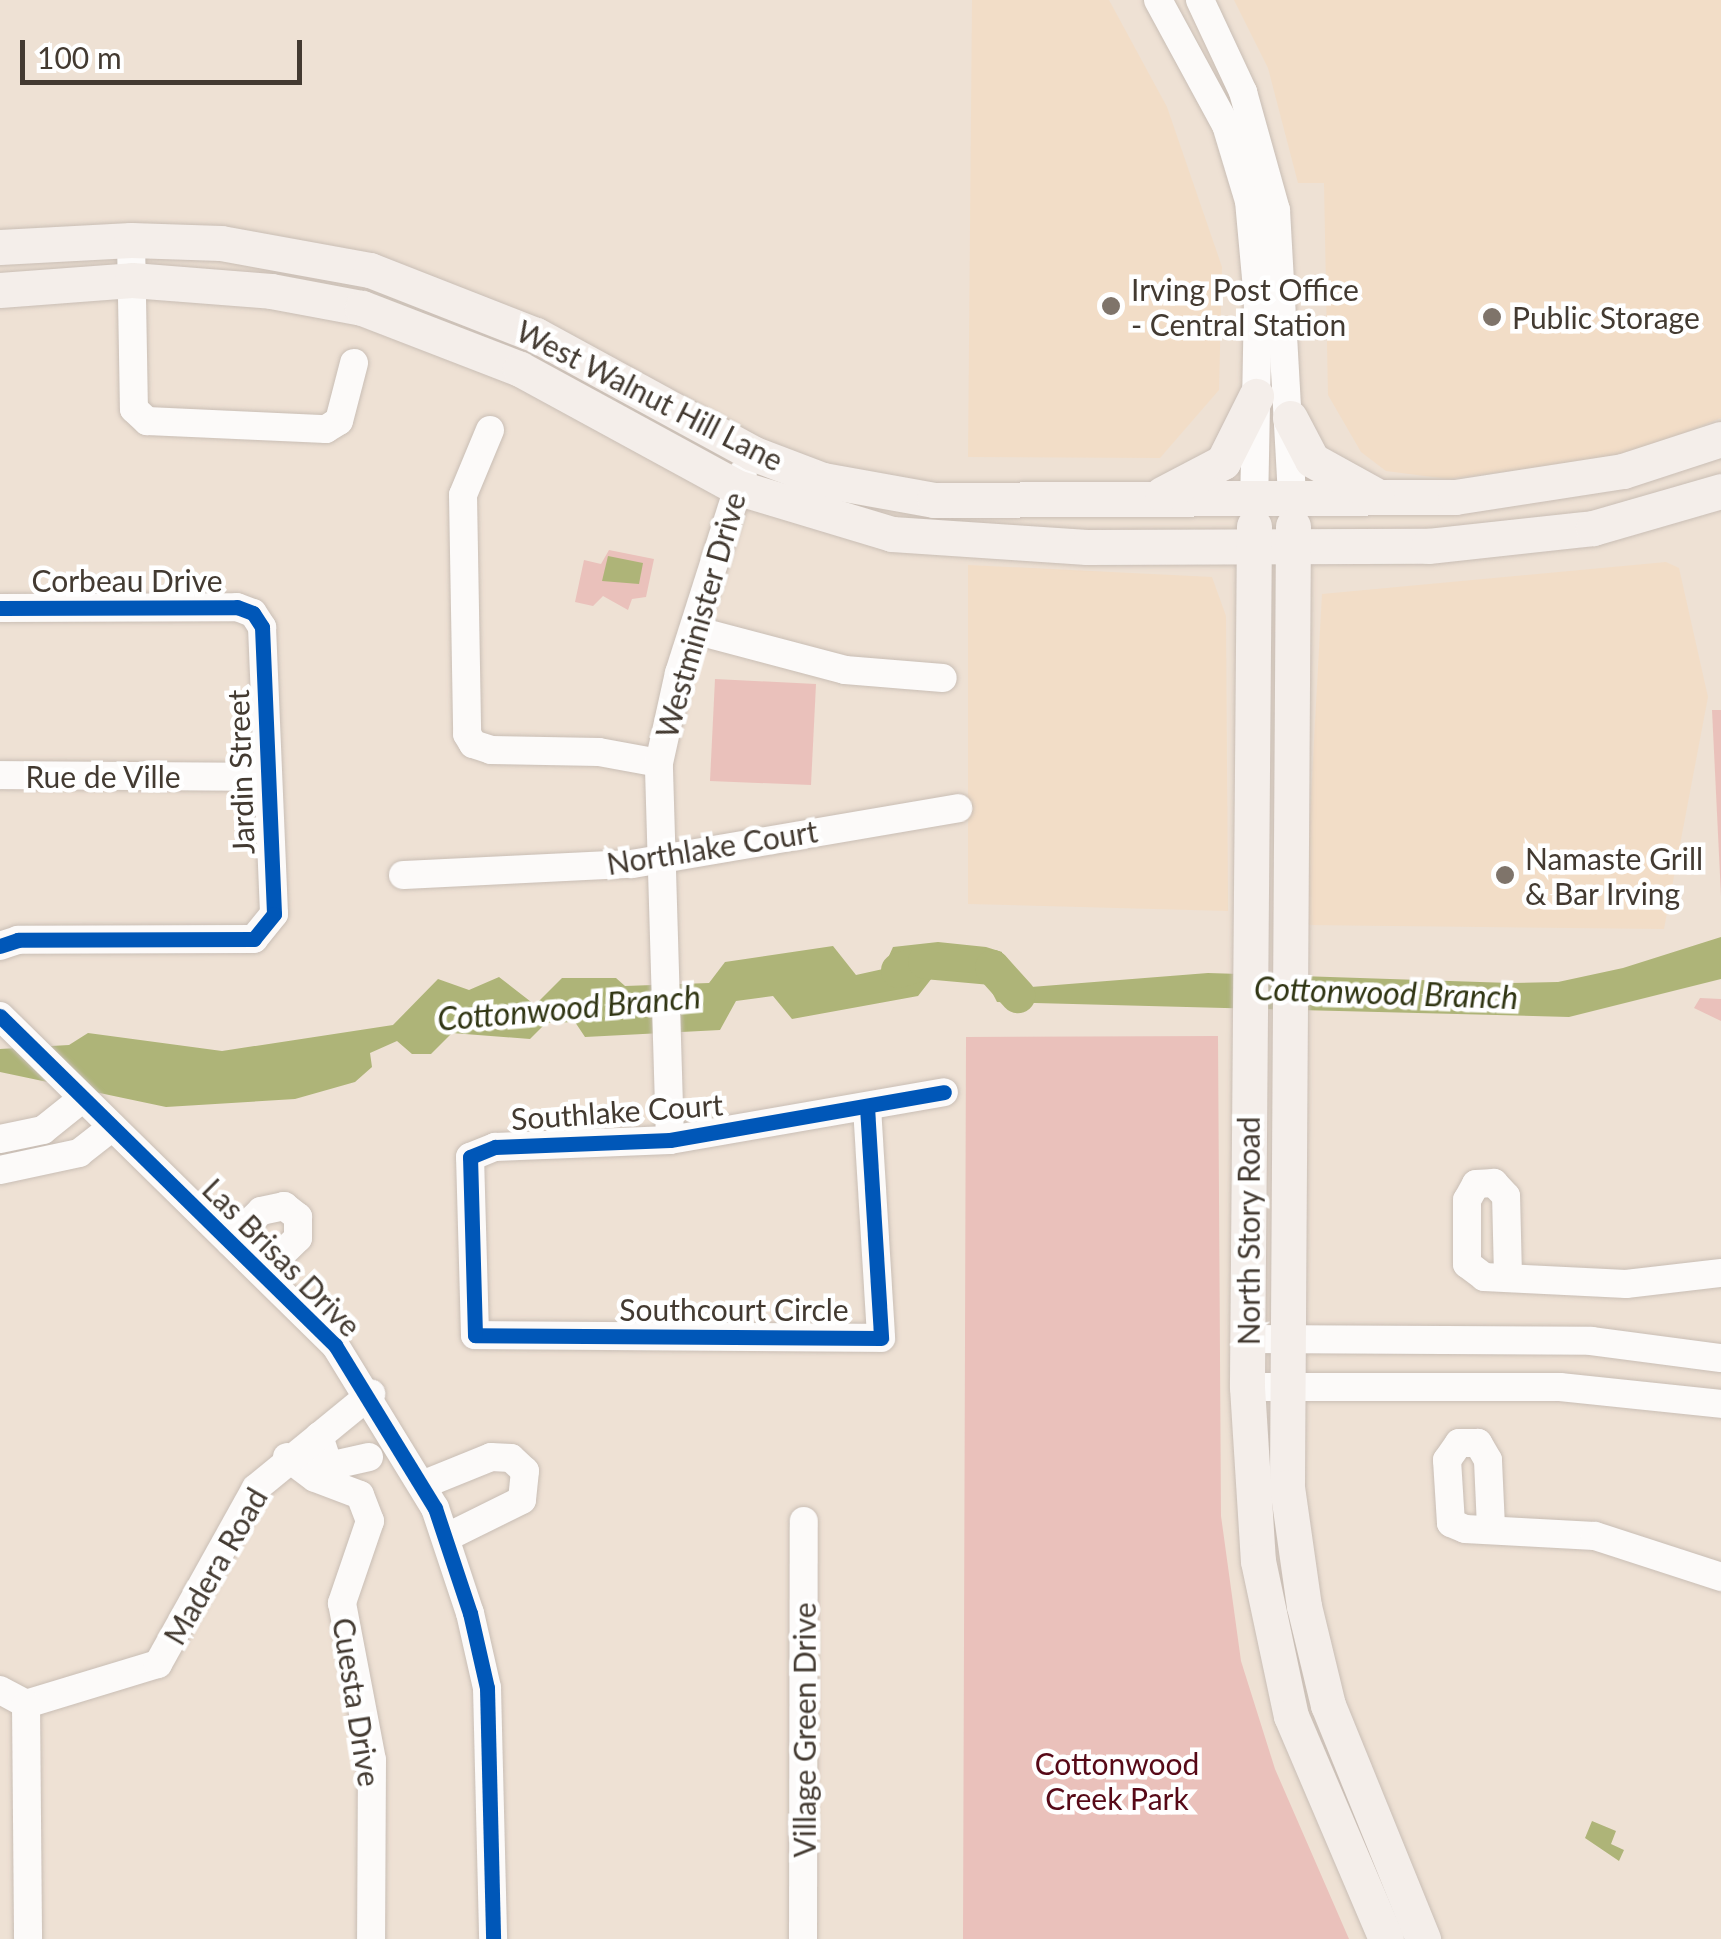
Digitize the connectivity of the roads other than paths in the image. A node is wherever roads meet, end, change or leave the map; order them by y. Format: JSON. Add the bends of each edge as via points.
{"nodes":[{"id":1,"x":1158,"y":0,"type":"edge"},
{"id":2,"x":1200,"y":0,"type":"edge"},
{"id":3,"x":1243,"y":92,"type":"junction"},
{"id":4,"x":1217,"y":105,"type":"junction"},
{"id":5,"x":131,"y":240,"type":"junction"},
{"id":6,"x":0,"y":247,"type":"edge"},
{"id":7,"x":132,"y":280,"type":"junction"},
{"id":8,"x":0,"y":290,"type":"edge"},
{"id":9,"x":383,"y":315,"type":"junction"},
{"id":10,"x":530,"y":332,"type":"junction"},
{"id":11,"x":354,"y":362,"type":"dead end"},
{"id":12,"x":1256,"y":396,"type":"junction"},
{"id":13,"x":1290,"y":418,"type":"junction"},
{"id":14,"x":490,"y":430,"type":"dead end"},
{"id":15,"x":1721,"y":439,"type":"edge"},
{"id":16,"x":752,"y":453,"type":"junction"},
{"id":17,"x":1721,"y":467,"type":"edge"},
{"id":18,"x":736,"y":487,"type":"junction"},
{"id":19,"x":1721,"y":490,"type":"edge"},
{"id":20,"x":1144,"y":500,"type":"junction"},
{"id":21,"x":1254,"y":500,"type":"junction"},
{"id":22,"x":1292,"y":500,"type":"junction"},
{"id":23,"x":1397,"y":501,"type":"junction"},
{"id":24,"x":1686,"y":502,"type":"junction"},
{"id":25,"x":1255,"y":547,"type":"junction"},
{"id":26,"x":1294,"y":547,"type":"junction"},
{"id":27,"x":0,"y":608,"type":"edge"},
{"id":28,"x":253,"y":613,"type":"joint"},
{"id":29,"x":694,"y":630,"type":"junction"},
{"id":30,"x":943,"y":678,"type":"dead end"},
{"id":31,"x":658,"y":763,"type":"junction"},
{"id":32,"x":1270,"y":764,"type":"junction"},
{"id":33,"x":0,"y":775,"type":"edge"},
{"id":34,"x":266,"y":777,"type":"junction"},
{"id":35,"x":958,"y":808,"type":"dead end"},
{"id":36,"x":658,"y":858,"type":"junction"},
{"id":37,"x":404,"y":876,"type":"dead end"},
{"id":38,"x":0,"y":946,"type":"edge"},
{"id":39,"x":5,"y":1021,"type":"edge"},
{"id":40,"x":944,"y":1092,"type":"dead end"},
{"id":41,"x":83,"y":1098,"type":"junction"},
{"id":42,"x":868,"y":1106,"type":"junction"},
{"id":43,"x":111,"y":1128,"type":"junction"},
{"id":44,"x":0,"y":1139,"type":"edge"},
{"id":45,"x":670,"y":1140,"type":"junction"},
{"id":46,"x":0,"y":1170,"type":"edge"},
{"id":47,"x":230,"y":1242,"type":"junction"},
{"id":48,"x":262,"y":1273,"type":"junction"},
{"id":49,"x":1721,"y":1273,"type":"edge"},
{"id":50,"x":1508,"y":1276,"type":"dead end"},
{"id":51,"x":475,"y":1335,"type":"joint"},
{"id":52,"x":1248,"y":1339,"type":"junction"},
{"id":53,"x":1451,"y":1339,"type":"junction"},
{"id":54,"x":1284,"y":1340,"type":"junction"},
{"id":55,"x":1574,"y":1340,"type":"junction"},
{"id":56,"x":1721,"y":1358,"type":"edge"},
{"id":57,"x":1247,"y":1387,"type":"junction"},
{"id":58,"x":1450,"y":1387,"type":"junction"},
{"id":59,"x":1284,"y":1388,"type":"junction"},
{"id":60,"x":1572,"y":1388,"type":"junction"},
{"id":61,"x":371,"y":1394,"type":"junction"},
{"id":62,"x":1721,"y":1404,"type":"edge"},
{"id":63,"x":319,"y":1436,"type":"junction"},
{"id":64,"x":396,"y":1439,"type":"junction"},
{"id":65,"x":287,"y":1457,"type":"junction"},
{"id":66,"x":370,"y":1457,"type":"junction"},
{"id":67,"x":422,"y":1485,"type":"junction"},
{"id":68,"x":344,"y":1488,"type":"junction"},
{"id":69,"x":1270,"y":1488,"type":"junction"},
{"id":70,"x":804,"y":1521,"type":"dead end"},
{"id":71,"x":1490,"y":1528,"type":"dead end"},
{"id":72,"x":447,"y":1538,"type":"junction"},
{"id":73,"x":1721,"y":1577,"type":"edge"},
{"id":74,"x":0,"y":1690,"type":"edge"},
{"id":75,"x":26,"y":1704,"type":"junction"},
{"id":76,"x":28,"y":1939,"type":"edge"},
{"id":77,"x":371,"y":1939,"type":"edge"},
{"id":78,"x":493,"y":1939,"type":"edge"},
{"id":79,"x":804,"y":1939,"type":"edge"},
{"id":80,"x":1386,"y":1939,"type":"edge"},
{"id":81,"x":1423,"y":1939,"type":"edge"}],
"edges":[{"from":1,"to":4,"type":"street"},
{"from":2,"to":3,"type":"street"},
{"from":3,"to":4,"type":"street"},
{"from":3,"to":13,"type":"street","via":[[1276,210]]},
{"from":4,"to":12,"type":"street","via":[[1249,201],[1258,300]]},
{"from":5,"to":6,"type":"main road","name":"West Walnut Hill Lane"},
{"from":5,"to":7,"type":"street"},
{"from":5,"to":10,"type":"main road","name":"West Walnut Hill Lane","via":[[240,246],[370,270]]},
{"from":7,"to":8,"type":"main road","name":"West Walnut Hill Lane"},
{"from":7,"to":9,"type":"main road","name":"West Walnut Hill Lane","via":[[271,291]]},
{"from":7,"to":11,"type":"street","via":[[134,409],[147,422],[326,429],[339,422]]},
{"from":9,"to":10,"type":"main road","via":[[417,306],[502,338]]},
{"from":9,"to":18,"type":"main road","name":"West Walnut Hill Lane","via":[[520,368]]},
{"from":10,"to":16,"type":"main road","name":"West Walnut Hill Lane"},
{"from":12,"to":20,"type":"main road","via":[[1223,462],[1182,488]]},
{"from":12,"to":21,"type":"street"},
{"from":13,"to":22,"type":"street"},
{"from":13,"to":23,"type":"main road","via":[[1312,460],[1340,480]]},
{"from":14,"to":31,"type":"street","via":[[463,495],[467,734],[473,744],[492,750],[599,752]]},
{"from":15,"to":23,"type":"main road","name":"West Walnut Hill Lane","via":[[1582,480]]},
{"from":16,"to":18,"type":"street","name":"Westminister Drive"},
{"from":16,"to":20,"type":"main road","name":"West Walnut Hill Lane","via":[[823,480],[934,500]]},
{"from":17,"to":24,"type":"main road","via":[[1693,484]]},
{"from":18,"to":25,"type":"main road","name":"West Walnut Hill Lane","via":[[838,522],[949,541]]},
{"from":18,"to":29,"type":"street","name":"Westminister Drive"},
{"from":19,"to":24,"type":"main road","name":"West Walnut Hill Lane"},
{"from":20,"to":21,"type":"main road","name":"West Walnut Hill Lane"},
{"from":21,"to":22,"type":"main road","name":"West Walnut Hill Lane"},
{"from":21,"to":25,"type":"main road","name":"North Story Road"},
{"from":22,"to":23,"type":"main road","name":"West Walnut Hill Lane"},
{"from":22,"to":26,"type":"main road","name":"North Story Road"},
{"from":24,"to":26,"type":"main road","name":"West Walnut Hill Lane","via":[[1540,537]]},
{"from":25,"to":26,"type":"main road","name":"West Walnut Hill Lane"},
{"from":25,"to":32,"type":"main road","name":"North Story Road"},
{"from":26,"to":32,"type":"main road","name":"North Story Road"},
{"from":27,"to":28,"type":"street","name":"Corbeau Drive","via":[[237,607]]},
{"from":28,"to":34,"type":"street","name":"Jardin Street","via":[[262,627]]},
{"from":29,"to":30,"type":"street","via":[[845,670]]},
{"from":29,"to":31,"type":"street","name":"Westminister Drive"},
{"from":31,"to":36,"type":"street","name":"Westminister Drive"},
{"from":32,"to":52,"type":"main road","name":"North Story Road","via":[[1246,953]]},
{"from":32,"to":54,"type":"main road","name":"North Story Road","via":[[1287,957]]},
{"from":33,"to":34,"type":"street","name":"Rue de Ville"},
{"from":34,"to":38,"type":"street","name":"Jardin Street","via":[[274,914],[254,939],[18,940]]},
{"from":35,"to":36,"type":"street","name":"Northlake Court"},
{"from":36,"to":37,"type":"street","name":"Northlake Court"},
{"from":36,"to":45,"type":"street","name":"Westminister Drive"},
{"from":39,"to":41,"type":"street","name":"Las Brisas Drive"},
{"from":40,"to":42,"type":"street","name":"Southlake Court"},
{"from":41,"to":43,"type":"street","name":"Las Brisas Drive"},
{"from":41,"to":44,"type":"street","via":[[43,1130]]},
{"from":42,"to":45,"type":"street","name":"Southlake Court"},
{"from":42,"to":51,"type":"street","name":"Southcourt Circle","via":[[880,1338]]},
{"from":43,"to":46,"type":"street","via":[[79,1153]]},
{"from":43,"to":47,"type":"street","name":"Las Brisas Drive"},
{"from":45,"to":51,"type":"street","name":"Southlake Court","via":[[495,1147],[470,1157]]},
{"from":47,"to":48,"type":"street","name":"Las Brisas Drive"},
{"from":47,"to":48,"type":"street","via":[[262,1211],[284,1206],[298,1217],[298,1238]]},
{"from":48,"to":61,"type":"street","name":"Las Brisas Drive","via":[[335,1345]]},
{"from":49,"to":50,"type":"street","via":[[1626,1284]]},
{"from":52,"to":54,"type":"street"},
{"from":52,"to":57,"type":"main road","name":"North Story Road"},
{"from":53,"to":54,"type":"street"},
{"from":53,"to":55,"type":"street"},
{"from":53,"to":58,"type":"street"},
{"from":54,"to":59,"type":"main road","name":"North Story Road"},
{"from":55,"to":56,"type":"street"},
{"from":55,"to":60,"type":"street"},
{"from":57,"to":59,"type":"street"},
{"from":57,"to":69,"type":"main road","name":"North Story Road"},
{"from":58,"to":59,"type":"street"},
{"from":58,"to":60,"type":"street"},
{"from":59,"to":69,"type":"main road","name":"North Story Road"},
{"from":60,"to":62,"type":"street"},
{"from":61,"to":63,"type":"street","name":"Madera Road"},
{"from":61,"to":64,"type":"street","name":"Las Brisas Drive"},
{"from":63,"to":65,"type":"street","name":"Madera Road"},
{"from":63,"to":66,"type":"street","via":[[329,1466]]},
{"from":64,"to":66,"type":"street"},
{"from":64,"to":67,"type":"street","name":"Las Brisas Drive"},
{"from":65,"to":68,"type":"street","via":[[315,1478]]},
{"from":65,"to":75,"type":"street","name":"Madera Road","via":[[256,1488],[158,1664]]},
{"from":66,"to":68,"type":"street"},
{"from":67,"to":72,"type":"street","name":"Las Brisas Drive"},
{"from":67,"to":72,"type":"street","via":[[490,1457],[511,1458],[525,1471],[522,1500]]},
{"from":68,"to":77,"type":"street","name":"Cuesta Drive","via":[[360,1494],[370,1521],[342,1603],[372,1760]]},
{"from":69,"to":80,"type":"main road","name":"North Story Road","via":[[1268,1617],[1292,1716]]},
{"from":69,"to":81,"type":"main road","name":"North Story Road","via":[[1328,1706]]},
{"from":70,"to":79,"type":"street","name":"Village Green Drive"},
{"from":71,"to":73,"type":"street","via":[[1595,1536]]},
{"from":72,"to":78,"type":"street","name":"Las Brisas Drive","via":[[487,1688]]},
{"from":74,"to":75,"type":"street"},
{"from":75,"to":76,"type":"street"}]}
